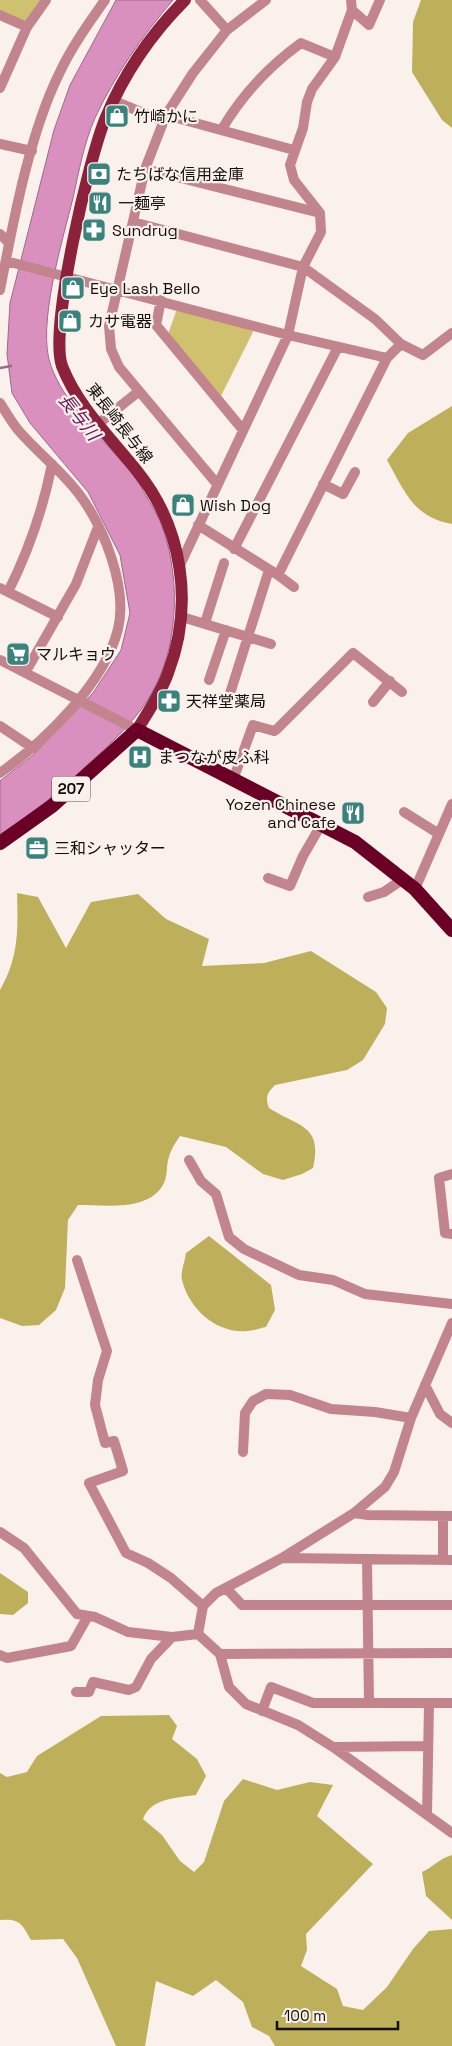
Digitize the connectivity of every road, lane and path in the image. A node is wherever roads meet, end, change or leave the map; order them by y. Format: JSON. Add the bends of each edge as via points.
{"nodes":[{"id":1,"x":46,"y":0,"type":"edge"},
{"id":2,"x":105,"y":0,"type":"edge"},
{"id":3,"x":185,"y":0,"type":"edge"},
{"id":4,"x":200,"y":0,"type":"edge"},
{"id":5,"x":266,"y":0,"type":"edge"},
{"id":6,"x":380,"y":0,"type":"edge"},
{"id":7,"x":352,"y":5,"type":"edge"},
{"id":8,"x":0,"y":15,"type":"edge"},
{"id":9,"x":26,"y":27,"type":"junction"},
{"id":10,"x":227,"y":30,"type":"junction"},
{"id":11,"x":335,"y":57,"type":"junction"},
{"id":12,"x":0,"y":88,"type":"edge"},
{"id":13,"x":114,"y":101,"type":"junction"},
{"id":14,"x":164,"y":118,"type":"junction"},
{"id":15,"x":222,"y":129,"type":"junction"},
{"id":16,"x":0,"y":144,"type":"edge"},
{"id":17,"x":294,"y":150,"type":"junction"},
{"id":18,"x":32,"y":151,"type":"junction"},
{"id":19,"x":145,"y":169,"type":"junction"},
{"id":20,"x":320,"y":214,"type":"junction"},
{"id":21,"x":133,"y":222,"type":"junction"},
{"id":22,"x":0,"y":234,"type":"edge"},
{"id":23,"x":9,"y":243,"type":"junction"},
{"id":24,"x":9,"y":263,"type":"junction"},
{"id":25,"x":303,"y":267,"type":"junction"},
{"id":26,"x":2,"y":274,"type":"edge"},
{"id":27,"x":64,"y":277,"type":"junction"},
{"id":28,"x":0,"y":290,"type":"edge"},
{"id":29,"x":119,"y":290,"type":"junction"},
{"id":30,"x":161,"y":300,"type":"junction"},
{"id":31,"x":452,"y":333,"type":"edge"},
{"id":32,"x":288,"y":335,"type":"junction"},
{"id":33,"x":401,"y":344,"type":"junction"},
{"id":34,"x":338,"y":347,"type":"junction"},
{"id":35,"x":387,"y":358,"type":"junction"},
{"id":36,"x":138,"y":392,"type":"junction"},
{"id":37,"x":0,"y":403,"type":"edge"},
{"id":38,"x":98,"y":424,"type":"junction"},
{"id":39,"x":243,"y":430,"type":"junction"},
{"id":40,"x":52,"y":464,"type":"junction"},
{"id":41,"x":355,"y":472,"type":"dead end"},
{"id":42,"x":217,"y":484,"type":"junction"},
{"id":43,"x":323,"y":484,"type":"junction"},
{"id":44,"x":198,"y":525,"type":"junction"},
{"id":45,"x":98,"y":527,"type":"junction"},
{"id":46,"x":234,"y":549,"type":"junction"},
{"id":47,"x":224,"y":563,"type":"dead end"},
{"id":48,"x":180,"y":565,"type":"junction"},
{"id":49,"x":273,"y":573,"type":"junction"},
{"id":50,"x":294,"y":587,"type":"dead end"},
{"id":51,"x":4,"y":590,"type":"edge"},
{"id":52,"x":58,"y":617,"type":"junction"},
{"id":53,"x":182,"y":617,"type":"junction"},
{"id":54,"x":205,"y":623,"type":"junction"},
{"id":55,"x":226,"y":630,"type":"junction"},
{"id":56,"x":248,"y":637,"type":"junction"},
{"id":57,"x":271,"y":644,"type":"dead end"},
{"id":58,"x":0,"y":660,"type":"edge"},
{"id":59,"x":25,"y":673,"type":"junction"},
{"id":60,"x":210,"y":680,"type":"dead end"},
{"id":61,"x":390,"y":681,"type":"junction"},
{"id":62,"x":402,"y":692,"type":"dead end"},
{"id":63,"x":228,"y":700,"type":"dead end"},
{"id":64,"x":79,"y":701,"type":"junction"},
{"id":65,"x":373,"y":702,"type":"dead end"},
{"id":66,"x":0,"y":726,"type":"edge"},
{"id":67,"x":134,"y":729,"type":"junction"},
{"id":68,"x":33,"y":748,"type":"junction"},
{"id":69,"x":0,"y":774,"type":"edge"},
{"id":70,"x":233,"y":780,"type":"junction"},
{"id":71,"x":452,"y":804,"type":"edge"},
{"id":72,"x":404,"y":812,"type":"dead end"},
{"id":73,"x":321,"y":825,"type":"junction"},
{"id":74,"x":439,"y":834,"type":"junction"},
{"id":75,"x":0,"y":843,"type":"edge"},
{"id":76,"x":268,"y":878,"type":"dead end"},
{"id":77,"x":403,"y":879,"type":"junction"},
{"id":78,"x":415,"y":889,"type":"junction"},
{"id":79,"x":368,"y":897,"type":"dead end"},
{"id":80,"x":451,"y":927,"type":"edge"},
{"id":81,"x":188,"y":1160,"type":"dead end"},
{"id":82,"x":452,"y":1174,"type":"edge"},
{"id":83,"x":452,"y":1234,"type":"edge"},
{"id":84,"x":77,"y":1260,"type":"dead end"},
{"id":85,"x":452,"y":1304,"type":"edge"},
{"id":86,"x":452,"y":1323,"type":"edge"},
{"id":87,"x":425,"y":1385,"type":"junction"},
{"id":88,"x":411,"y":1418,"type":"junction"},
{"id":89,"x":452,"y":1423,"type":"edge"},
{"id":90,"x":243,"y":1452,"type":"dead end"},
{"id":91,"x":354,"y":1513,"type":"junction"},
{"id":92,"x":447,"y":1516,"type":"edge"},
{"id":93,"x":0,"y":1532,"type":"edge"},
{"id":94,"x":282,"y":1558,"type":"junction"},
{"id":95,"x":367,"y":1560,"type":"junction"},
{"id":96,"x":448,"y":1560,"type":"edge"},
{"id":97,"x":226,"y":1588,"type":"junction"},
{"id":98,"x":368,"y":1605,"type":"junction"},
{"id":99,"x":452,"y":1605,"type":"edge"},
{"id":100,"x":203,"y":1606,"type":"junction"},
{"id":101,"x":88,"y":1616,"type":"junction"},
{"id":102,"x":198,"y":1634,"type":"junction"},
{"id":103,"x":172,"y":1637,"type":"junction"},
{"id":104,"x":368,"y":1653,"type":"junction"},
{"id":105,"x":452,"y":1653,"type":"edge"},
{"id":106,"x":220,"y":1654,"type":"junction"},
{"id":107,"x":0,"y":1655,"type":"edge"},
{"id":108,"x":76,"y":1692,"type":"dead end"},
{"id":109,"x":369,"y":1703,"type":"junction"},
{"id":110,"x":452,"y":1703,"type":"edge"},
{"id":111,"x":429,"y":1704,"type":"junction"},
{"id":112,"x":262,"y":1711,"type":"junction"},
{"id":113,"x":428,"y":1746,"type":"junction"},
{"id":114,"x":333,"y":1747,"type":"junction"},
{"id":115,"x":427,"y":1815,"type":"junction"},
{"id":116,"x":452,"y":1833,"type":"edge"}],
"edges":[{"from":1,"to":9,"type":"street"},
{"from":2,"to":18,"type":"street","via":[[80,35],[58,75]]},
{"from":3,"to":13,"type":"main road","name":"東長崎長与線","via":[[151,38]]},
{"from":4,"to":10,"type":"street"},
{"from":5,"to":10,"type":"street"},
{"from":6,"to":7,"type":"street","via":[[369,25]]},
{"from":7,"to":11,"type":"street"},
{"from":8,"to":9,"type":"street"},
{"from":9,"to":12,"type":"street"},
{"from":10,"to":14,"type":"street","via":[[193,73]]},
{"from":11,"to":15,"type":"street","via":[[301,43],[278,60],[238,103]]},
{"from":11,"to":17,"type":"street","via":[[312,89]]},
{"from":13,"to":14,"type":"street"},
{"from":13,"to":27,"type":"main road","name":"東長崎長与線","via":[[95,147]]},
{"from":14,"to":15,"type":"street"},
{"from":14,"to":19,"type":"street"},
{"from":15,"to":17,"type":"street"},
{"from":16,"to":18,"type":"street"},
{"from":17,"to":20,"type":"street","via":[[290,165],[294,180]]},
{"from":18,"to":23,"type":"street"},
{"from":19,"to":20,"type":"street"},
{"from":19,"to":21,"type":"street"},
{"from":20,"to":25,"type":"street","via":[[321,232]]},
{"from":21,"to":25,"type":"street"},
{"from":21,"to":29,"type":"street"},
{"from":22,"to":23,"type":"street"},
{"from":23,"to":24,"type":"street"},
{"from":24,"to":26,"type":"street"},
{"from":24,"to":27,"type":"street"},
{"from":25,"to":32,"type":"street"},
{"from":25,"to":33,"type":"street","via":[[375,319]]},
{"from":26,"to":28,"type":"street"},
{"from":27,"to":29,"type":"street"},
{"from":27,"to":38,"type":"main road","name":"東長崎長与線","via":[[60,330],[62,364],[77,398]]},
{"from":29,"to":30,"type":"street"},
{"from":29,"to":36,"type":"street","via":[[109,326],[111,349],[119,367]]},
{"from":30,"to":32,"type":"street"},
{"from":30,"to":39,"type":"street","via":[[156,325]]},
{"from":31,"to":33,"type":"street","via":[[423,355]]},
{"from":32,"to":34,"type":"street"},
{"from":32,"to":39,"type":"street"},
{"from":33,"to":35,"type":"street"},
{"from":34,"to":35,"type":"street"},
{"from":34,"to":46,"type":"street"},
{"from":35,"to":43,"type":"street"},
{"from":36,"to":38,"type":"street"},
{"from":36,"to":42,"type":"street"},
{"from":37,"to":40,"type":"street","via":[[18,430]]},
{"from":38,"to":48,"type":"main road","name":"東長崎長与線","via":[[156,497],[170,529]]},
{"from":39,"to":42,"type":"street"},
{"from":40,"to":45,"type":"street","via":[[80,495]]},
{"from":40,"to":51,"type":"street","via":[[44,505],[27,553]]},
{"from":41,"to":43,"type":"street","via":[[343,494]]},
{"from":42,"to":44,"type":"street"},
{"from":43,"to":49,"type":"street"},
{"from":44,"to":46,"type":"street"},
{"from":44,"to":48,"type":"street"},
{"from":45,"to":52,"type":"street","via":[[76,584]]},
{"from":45,"to":64,"type":"street","via":[[113,560],[118,586],[119,628],[109,655]]},
{"from":46,"to":49,"type":"street"},
{"from":47,"to":54,"type":"street"},
{"from":48,"to":53,"type":"main road","name":"東長崎長与線"},
{"from":49,"to":50,"type":"street"},
{"from":49,"to":56,"type":"street"},
{"from":51,"to":52,"type":"street"},
{"from":52,"to":59,"type":"street"},
{"from":53,"to":54,"type":"street"},
{"from":53,"to":67,"type":"main road","name":"東長崎長与線","via":[[168,676]]},
{"from":54,"to":55,"type":"street"},
{"from":55,"to":56,"type":"street"},
{"from":55,"to":60,"type":"street"},
{"from":56,"to":57,"type":"street"},
{"from":56,"to":63,"type":"street"},
{"from":58,"to":59,"type":"street"},
{"from":59,"to":64,"type":"street"},
{"from":61,"to":62,"type":"street"},
{"from":61,"to":65,"type":"street"},
{"from":61,"to":70,"type":"street","via":[[353,652],[277,729],[253,725]]},
{"from":64,"to":67,"type":"street"},
{"from":64,"to":68,"type":"street"},
{"from":66,"to":68,"type":"street"},
{"from":67,"to":70,"type":"highway"},
{"from":67,"to":75,"type":"highway","number":"207","via":[[52,806]]},
{"from":68,"to":69,"type":"street"},
{"from":70,"to":73,"type":"highway"},
{"from":71,"to":74,"type":"street"},
{"from":72,"to":74,"type":"street"},
{"from":73,"to":76,"type":"street","via":[[290,886]]},
{"from":73,"to":77,"type":"highway","via":[[355,842]]},
{"from":74,"to":78,"type":"street"},
{"from":77,"to":78,"type":"highway"},
{"from":77,"to":79,"type":"street","via":[[384,892]]},
{"from":78,"to":80,"type":"highway"},
{"from":81,"to":85,"type":"street","via":[[201,1181],[216,1194],[229,1237],[244,1249],[299,1275],[333,1280],[365,1294]]},
{"from":82,"to":83,"type":"street","via":[[439,1178],[445,1232]]},
{"from":84,"to":100,"type":"street","via":[[107,1350],[95,1405],[105,1443],[114,1441],[123,1471],[89,1483],[126,1554],[171,1578]]},
{"from":86,"to":87,"type":"street"},
{"from":87,"to":88,"type":"street"},
{"from":87,"to":89,"type":"street","via":[[440,1414]]},
{"from":88,"to":90,"type":"street","via":[[331,1408],[290,1395],[266,1394],[253,1401],[245,1413]]},
{"from":88,"to":91,"type":"street","via":[[394,1472],[385,1487]]},
{"from":91,"to":92,"type":"street"},
{"from":91,"to":94,"type":"street"},
{"from":92,"to":96,"type":"street"},
{"from":93,"to":101,"type":"street","via":[[24,1548],[73,1610]]},
{"from":94,"to":95,"type":"street"},
{"from":94,"to":97,"type":"street"},
{"from":95,"to":96,"type":"street"},
{"from":95,"to":98,"type":"street"},
{"from":97,"to":98,"type":"street","via":[[242,1605]]},
{"from":97,"to":100,"type":"street"},
{"from":98,"to":99,"type":"street"},
{"from":98,"to":104,"type":"street"},
{"from":100,"to":102,"type":"street"},
{"from":101,"to":103,"type":"street","via":[[128,1632]]},
{"from":101,"to":107,"type":"street","via":[[71,1646],[7,1658]]},
{"from":102,"to":103,"type":"street"},
{"from":102,"to":106,"type":"street"},
{"from":103,"to":108,"type":"street","via":[[151,1659],[136,1687],[130,1690],[93,1682],[90,1692]]},
{"from":104,"to":105,"type":"street"},
{"from":104,"to":106,"type":"street"},
{"from":104,"to":109,"type":"street"},
{"from":106,"to":112,"type":"street","via":[[234,1695]]},
{"from":109,"to":111,"type":"street"},
{"from":109,"to":112,"type":"street","via":[[313,1703],[271,1687]]},
{"from":110,"to":111,"type":"street"},
{"from":111,"to":113,"type":"street"},
{"from":112,"to":114,"type":"street","via":[[298,1725]]},
{"from":113,"to":114,"type":"street"},
{"from":113,"to":115,"type":"street"},
{"from":114,"to":115,"type":"street"},
{"from":115,"to":116,"type":"street"}]}
